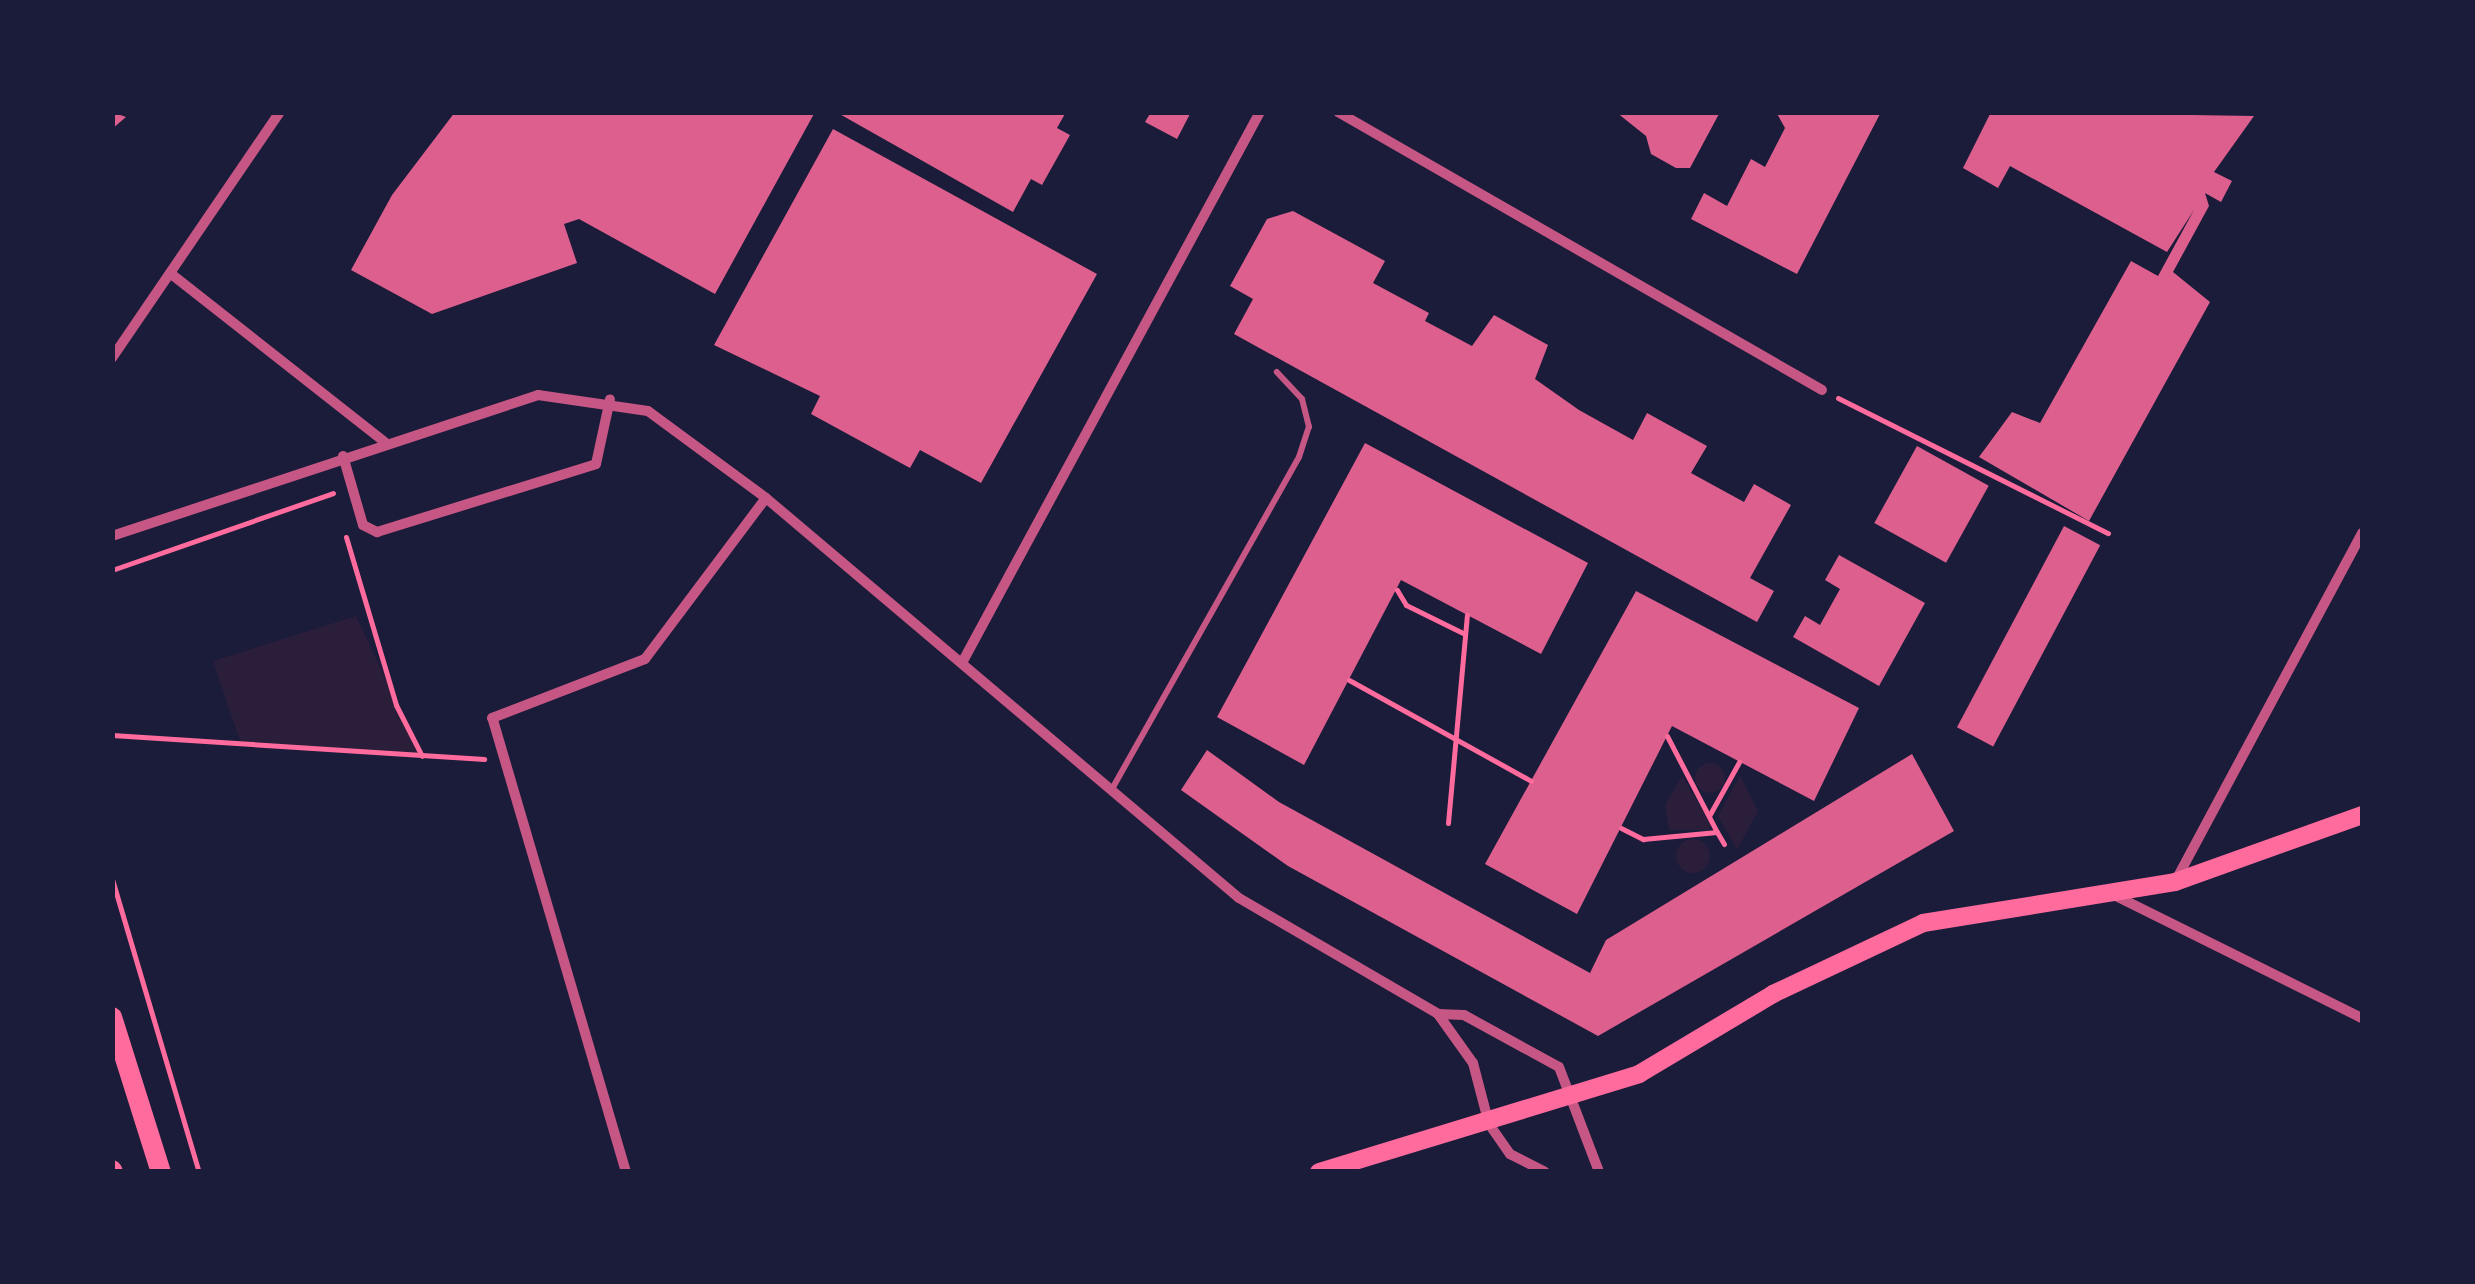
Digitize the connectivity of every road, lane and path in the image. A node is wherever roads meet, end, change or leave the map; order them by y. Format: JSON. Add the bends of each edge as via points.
{"nodes":[{"id":1,"x":280,"y":112,"type":"edge"},
{"id":2,"x":1260,"y":112,"type":"edge"},
{"id":3,"x":1338,"y":112,"type":"edge"},
{"id":4,"x":170,"y":273,"type":"junction"},
{"id":5,"x":112,"y":358,"type":"edge"},
{"id":6,"x":1278,"y":372,"type":"dead end"},
{"id":7,"x":1822,"y":390,"type":"joint"},
{"id":8,"x":610,"y":399,"type":"junction"},
{"id":9,"x":385,"y":442,"type":"junction"},
{"id":10,"x":343,"y":456,"type":"junction"},
{"id":11,"x":766,"y":498,"type":"junction"},
{"id":12,"x":336,"y":506,"type":"dead end"},
{"id":13,"x":340,"y":519,"type":"dead end"},
{"id":14,"x":2108,"y":533,"type":"dead end"},
{"id":15,"x":2362,"y":533,"type":"edge"},
{"id":16,"x":112,"y":536,"type":"edge"},
{"id":17,"x":112,"y":570,"type":"edge"},
{"id":18,"x":1396,"y":590,"type":"dead end"},
{"id":19,"x":1468,"y":615,"type":"dead end"},
{"id":20,"x":1463,"y":632,"type":"junction"},
{"id":21,"x":962,"y":660,"type":"junction"},
{"id":22,"x":1349,"y":680,"type":"dead end"},
{"id":23,"x":112,"y":735,"type":"edge"},
{"id":24,"x":1667,"y":736,"type":"dead end"},
{"id":25,"x":1454,"y":738,"type":"junction"},
{"id":26,"x":422,"y":756,"type":"junction"},
{"id":27,"x":504,"y":760,"type":"junction"},
{"id":28,"x":1739,"y":762,"type":"dead end"},
{"id":29,"x":1531,"y":781,"type":"dead end"},
{"id":30,"x":1111,"y":790,"type":"junction"},
{"id":31,"x":2362,"y":814,"type":"edge"},
{"id":32,"x":1709,"y":816,"type":"junction"},
{"id":33,"x":1448,"y":822,"type":"dead end"},
{"id":34,"x":1621,"y":828,"type":"dead end"},
{"id":35,"x":1718,"y":832,"type":"junction"},
{"id":36,"x":1724,"y":844,"type":"dead end"},
{"id":37,"x":112,"y":879,"type":"edge"},
{"id":38,"x":2175,"y":882,"type":"junction"},
{"id":39,"x":2114,"y":895,"type":"junction"},
{"id":40,"x":1438,"y":1014,"type":"junction"},
{"id":41,"x":112,"y":1017,"type":"edge"},
{"id":42,"x":2362,"y":1018,"type":"edge"},
{"id":43,"x":1573,"y":1097,"type":"junction"},
{"id":44,"x":1488,"y":1124,"type":"junction"},
{"id":45,"x":161,"y":1172,"type":"edge"},
{"id":46,"x":199,"y":1172,"type":"edge"},
{"id":47,"x":626,"y":1172,"type":"edge"},
{"id":48,"x":1319,"y":1172,"type":"edge"},
{"id":49,"x":1545,"y":1172,"type":"edge"},
{"id":50,"x":1599,"y":1172,"type":"edge"}],
"edges":[{"from":1,"to":4,"type":"street"},
{"from":2,"to":21,"type":"street"},
{"from":3,"to":7,"type":"street"},
{"from":4,"to":5,"type":"street"},
{"from":4,"to":9,"type":"street"},
{"from":6,"to":30,"type":"lane","via":[[1305,413],[1299,458]]},
{"from":7,"to":14,"type":"path"},
{"from":8,"to":9,"type":"street","via":[[538,395]]},
{"from":8,"to":10,"type":"street","via":[[596,464],[377,532],[363,526]]},
{"from":8,"to":11,"type":"street","via":[[648,411]]},
{"from":9,"to":10,"type":"street"},
{"from":10,"to":16,"type":"street"},
{"from":11,"to":21,"type":"street"},
{"from":11,"to":27,"type":"street","via":[[644,660],[492,718]]},
{"from":12,"to":17,"type":"path","via":[[332,492]]},
{"from":13,"to":26,"type":"path","via":[[396,705]]},
{"from":15,"to":38,"type":"street"},
{"from":18,"to":20,"type":"path","via":[[1406,605]]},
{"from":19,"to":20,"type":"path"},
{"from":20,"to":25,"type":"path"},
{"from":21,"to":30,"type":"street"},
{"from":22,"to":25,"type":"path"},
{"from":23,"to":26,"type":"path"},
{"from":24,"to":32,"type":"path"},
{"from":25,"to":29,"type":"path"},
{"from":25,"to":33,"type":"path"},
{"from":26,"to":27,"type":"path"},
{"from":27,"to":47,"type":"street"},
{"from":28,"to":32,"type":"path"},
{"from":30,"to":40,"type":"street","via":[[1240,898]]},
{"from":31,"to":38,"type":"main road"},
{"from":32,"to":35,"type":"path"},
{"from":34,"to":35,"type":"path","via":[[1643,839]]},
{"from":35,"to":36,"type":"path"},
{"from":37,"to":46,"type":"path"},
{"from":38,"to":39,"type":"main road"},
{"from":39,"to":42,"type":"street"},
{"from":39,"to":43,"type":"main road","via":[[1923,923],[1773,994],[1639,1074]]},
{"from":40,"to":43,"type":"street","via":[[1464,1015],[1541,1055],[1559,1067]]},
{"from":40,"to":44,"type":"street","via":[[1473,1063]]},
{"from":41,"to":45,"type":"main road"},
{"from":43,"to":44,"type":"main road"},
{"from":43,"to":50,"type":"street"},
{"from":44,"to":48,"type":"main road"},
{"from":44,"to":49,"type":"street","via":[[1510,1154]]}]}
